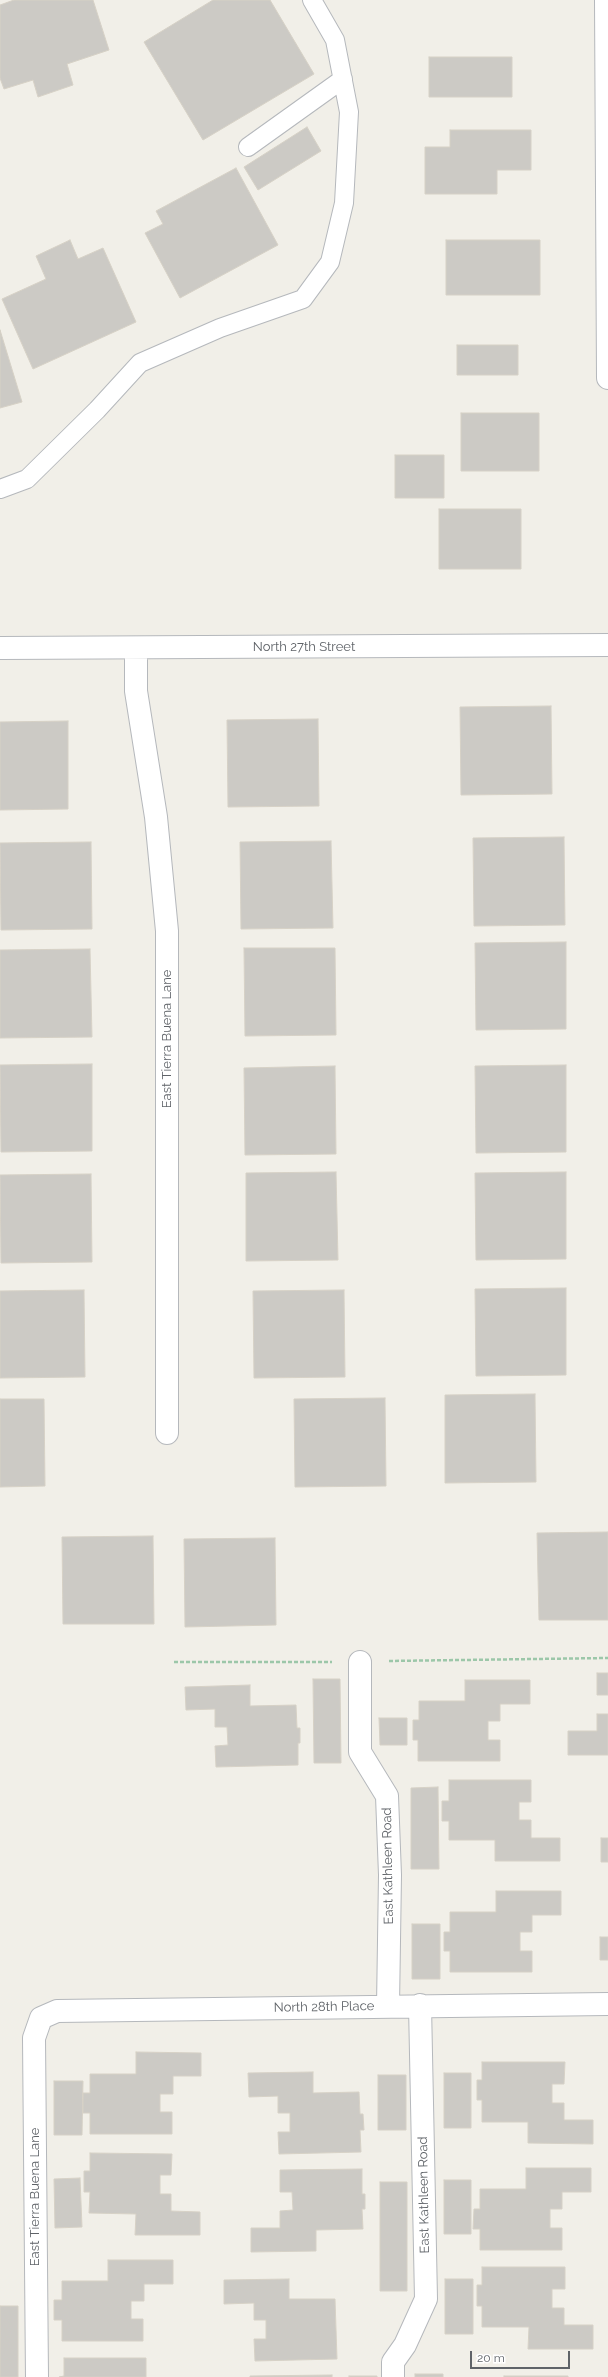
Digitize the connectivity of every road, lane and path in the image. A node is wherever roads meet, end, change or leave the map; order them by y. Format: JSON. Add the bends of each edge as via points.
{"nodes":[{"id":1,"x":312,"y":0,"type":"edge"},
{"id":2,"x":606,"y":0,"type":"edge"},
{"id":3,"x":342,"y":79,"type":"junction"},
{"id":4,"x":248,"y":147,"type":"dead end"},
{"id":5,"x":608,"y":378,"type":"edge"},
{"id":6,"x":0,"y":489,"type":"edge"},
{"id":7,"x":608,"y":645,"type":"edge"},
{"id":8,"x":0,"y":648,"type":"edge"},
{"id":9,"x":136,"y":648,"type":"junction"},
{"id":10,"x":167,"y":1433,"type":"dead end"},
{"id":11,"x":608,"y":1658,"type":"edge"},
{"id":12,"x":174,"y":1662,"type":"dead end"},
{"id":13,"x":360,"y":1662,"type":"junction"},
{"id":14,"x":608,"y":2004,"type":"edge"},
{"id":15,"x":420,"y":2005,"type":"junction"},
{"id":16,"x":388,"y":2006,"type":"junction"},
{"id":17,"x":41,"y":2018,"type":"joint"},
{"id":18,"x":37,"y":2377,"type":"edge"},
{"id":19,"x":393,"y":2377,"type":"edge"}],
"edges":[{"from":1,"to":3,"type":"lane","via":[[335,40]]},
{"from":2,"to":5,"type":"street"},
{"from":3,"to":4,"type":"lane"},
{"from":3,"to":6,"type":"lane","via":[[349,112],[344,203],[330,262],[302,298],[220,328],[140,363],[97,410],[26,479]]},
{"from":7,"to":9,"type":"street","name":"North 27th Street"},
{"from":8,"to":9,"type":"street","name":"North 27th Street"},
{"from":9,"to":10,"type":"street","name":"East Tierra Buena Lane","via":[[136,691],[156,816],[167,931]]},
{"from":11,"to":13,"type":"path"},
{"from":12,"to":13,"type":"path"},
{"from":13,"to":16,"type":"street","name":"East Kathleen Road","via":[[360,1752],[387,1796],[390,1875]]},
{"from":14,"to":15,"type":"street","name":"North 28th Place"},
{"from":15,"to":16,"type":"street","name":"North 28th Place"},
{"from":15,"to":19,"type":"street","name":"East Kathleen Road","via":[[426,2299],[405,2346],[393,2362]]},
{"from":16,"to":17,"type":"street","name":"North 28th Place","via":[[57,2010]]},
{"from":17,"to":18,"type":"street","name":"East Tierra Buena Lane","via":[[34,2038]]}]}
